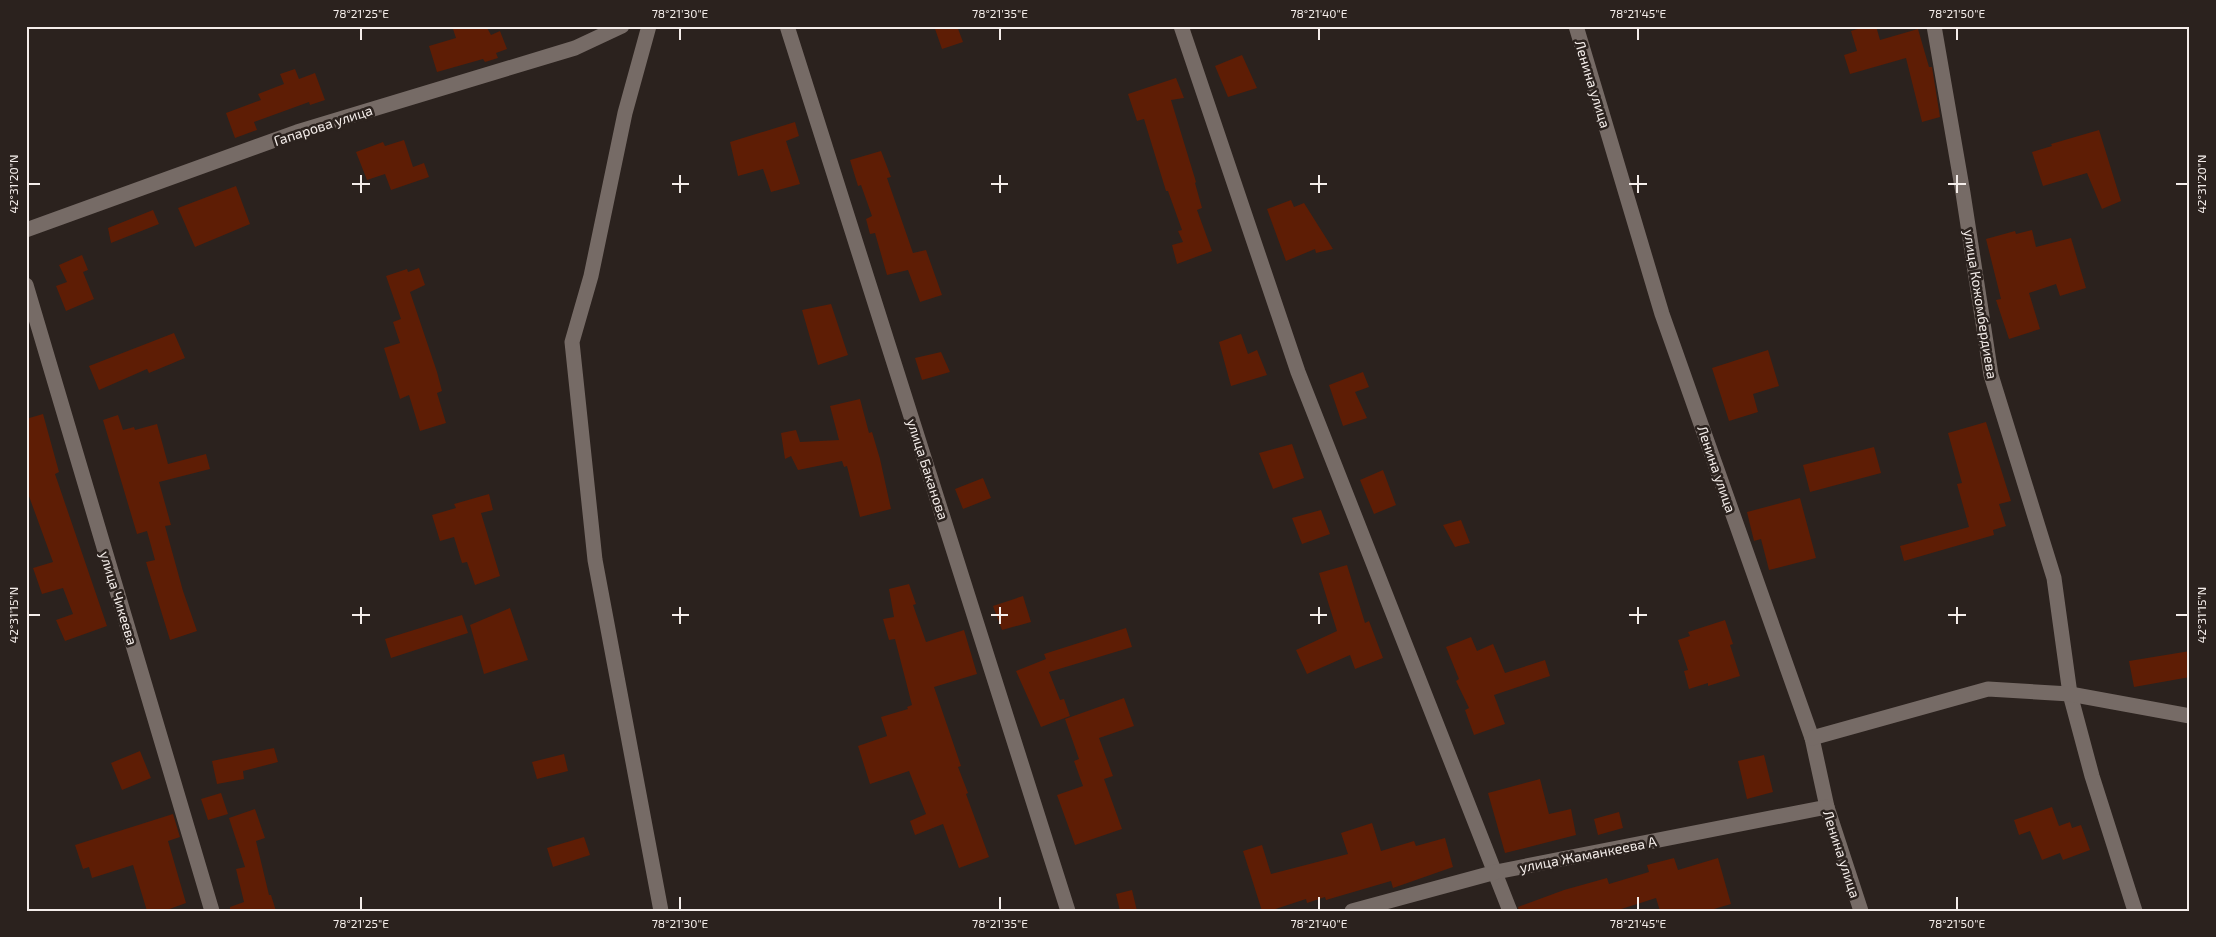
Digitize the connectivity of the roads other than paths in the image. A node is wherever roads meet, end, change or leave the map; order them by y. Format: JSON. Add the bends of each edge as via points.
{"nodes":[{"id":1,"x":622,"y":26,"type":"edge"},
{"id":2,"x":649,"y":26,"type":"edge"},
{"id":3,"x":787,"y":26,"type":"edge"},
{"id":4,"x":1182,"y":26,"type":"edge"},
{"id":5,"x":1576,"y":26,"type":"edge"},
{"id":6,"x":1934,"y":26,"type":"edge"},
{"id":7,"x":26,"y":230,"type":"edge"},
{"id":8,"x":26,"y":285,"type":"edge"},
{"id":9,"x":2070,"y":694,"type":"junction"},
{"id":10,"x":2190,"y":716,"type":"edge"},
{"id":11,"x":1812,"y":738,"type":"junction"},
{"id":12,"x":1827,"y":807,"type":"junction"},
{"id":13,"x":1496,"y":872,"type":"junction"},
{"id":14,"x":212,"y":911,"type":"edge"},
{"id":15,"x":661,"y":911,"type":"edge"},
{"id":16,"x":1068,"y":911,"type":"edge"},
{"id":17,"x":1352,"y":911,"type":"edge"},
{"id":18,"x":1510,"y":911,"type":"edge"},
{"id":19,"x":1861,"y":911,"type":"edge"},
{"id":20,"x":2135,"y":911,"type":"edge"}],
"edges":[{"from":1,"to":7,"type":"street","name":"Гапарова улица","via":[[575,48],[298,132]]},
{"from":2,"to":15,"type":"street","via":[[625,113],[591,276],[572,342],[595,560]]},
{"from":3,"to":16,"type":"street","name":"улица Баканова"},
{"from":4,"to":13,"type":"street","via":[[1298,372]]},
{"from":5,"to":11,"type":"street","name":"Ленина улица","via":[[1662,314]]},
{"from":6,"to":9,"type":"street","name":"улица Кожомбердиева","via":[[1991,376],[2054,578]]},
{"from":8,"to":14,"type":"street","name":"улица Чикеева"},
{"from":9,"to":10,"type":"street"},
{"from":9,"to":11,"type":"street","via":[[1988,689]]},
{"from":9,"to":20,"type":"street","name":"улица Кожомбердиева"},
{"from":11,"to":12,"type":"street","name":"Ленина улица"},
{"from":12,"to":13,"type":"street","name":"улица Жаманкеева А"},
{"from":12,"to":19,"type":"street","name":"Ленина улица"},
{"from":13,"to":17,"type":"street","name":"улица Жаманкеева А"},
{"from":13,"to":18,"type":"street"}]}
